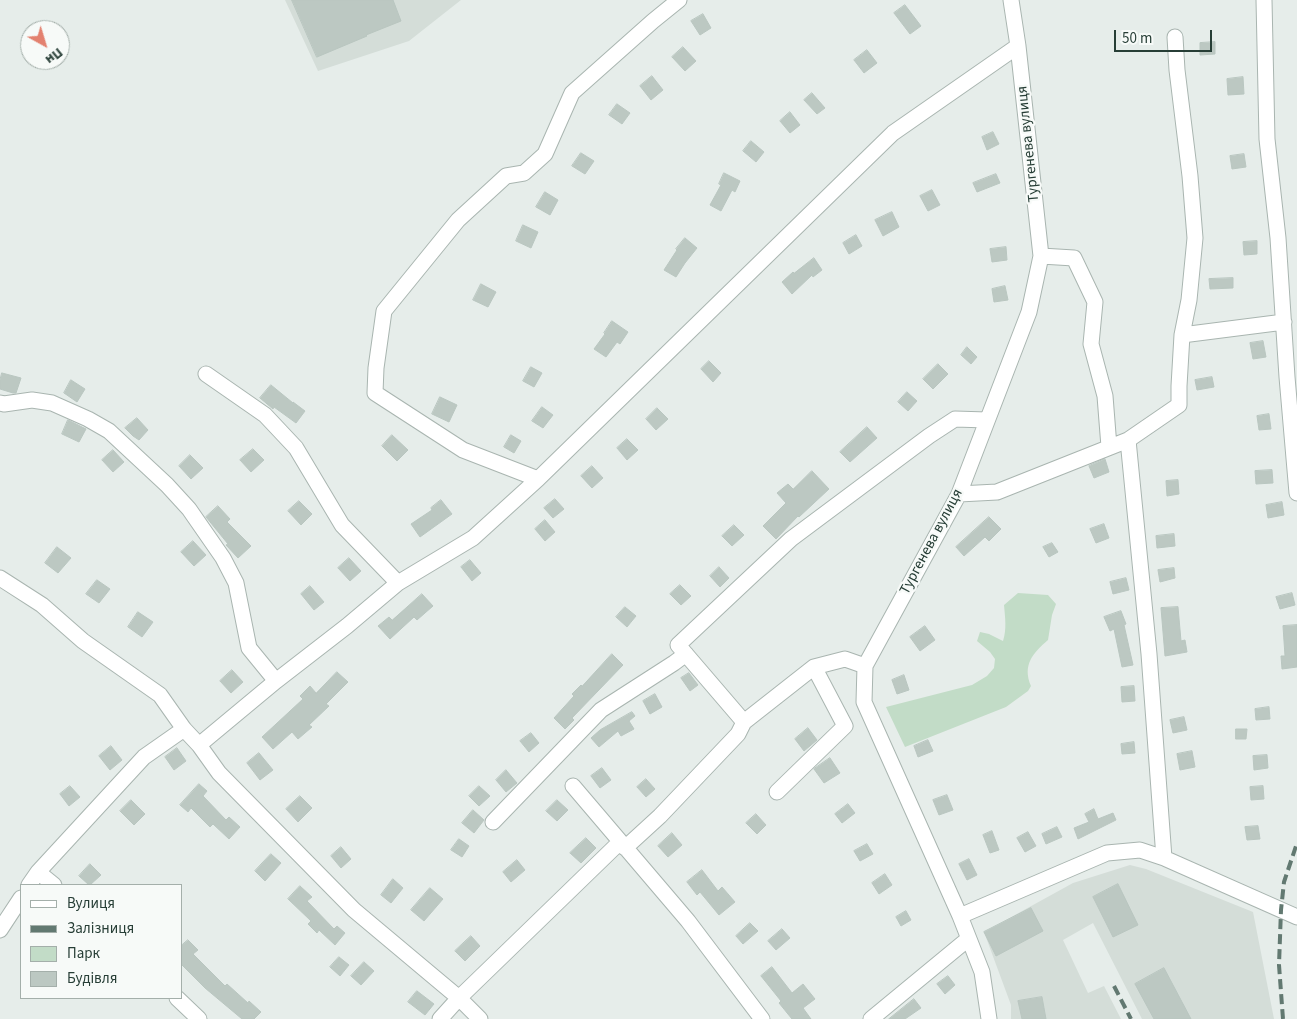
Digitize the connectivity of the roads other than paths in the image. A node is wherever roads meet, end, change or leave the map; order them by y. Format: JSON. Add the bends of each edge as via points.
{"nodes":[{"id":1,"x":679,"y":0,"type":"edge"},
{"id":2,"x":1011,"y":0,"type":"edge"},
{"id":3,"x":1264,"y":0,"type":"edge"},
{"id":4,"x":1175,"y":37,"type":"dead end"},
{"id":5,"x":1018,"y":46,"type":"junction"},
{"id":6,"x":1041,"y":256,"type":"junction"},
{"id":7,"x":1284,"y":322,"type":"junction"},
{"id":8,"x":1182,"y":335,"type":"junction"},
{"id":9,"x":206,"y":374,"type":"dead end"},
{"id":10,"x":0,"y":403,"type":"edge"},
{"id":11,"x":987,"y":420,"type":"junction"},
{"id":12,"x":1128,"y":440,"type":"junction"},
{"id":13,"x":1108,"y":447,"type":"junction"},
{"id":14,"x":538,"y":478,"type":"junction"},
{"id":15,"x":1297,"y":493,"type":"edge"},
{"id":16,"x":959,"y":494,"type":"junction"},
{"id":17,"x":0,"y":578,"type":"edge"},
{"id":18,"x":398,"y":583,"type":"junction"},
{"id":19,"x":686,"y":654,"type":"junction"},
{"id":20,"x":865,"y":666,"type":"junction"},
{"id":21,"x":814,"y":667,"type":"junction"},
{"id":22,"x":276,"y":681,"type":"junction"},
{"id":23,"x":744,"y":722,"type":"junction"},
{"id":24,"x":184,"y":729,"type":"junction"},
{"id":25,"x":199,"y":745,"type":"junction"},
{"id":26,"x":573,"y":786,"type":"dead end"},
{"id":27,"x":777,"y":792,"type":"dead end"},
{"id":28,"x":493,"y":822,"type":"dead end"},
{"id":29,"x":623,"y":845,"type":"junction"},
{"id":30,"x":1164,"y":858,"type":"junction"},
{"id":31,"x":38,"y":872,"type":"junction"},
{"id":32,"x":31,"y":884,"type":"edge"},
{"id":33,"x":53,"y":884,"type":"edge"},
{"id":34,"x":20,"y":900,"type":"edge"},
{"id":35,"x":960,"y":916,"type":"junction"},
{"id":36,"x":1297,"y":917,"type":"edge"},
{"id":37,"x":0,"y":930,"type":"edge"},
{"id":38,"x":968,"y":938,"type":"junction"},
{"id":39,"x":459,"y":998,"type":"junction"},
{"id":40,"x":178,"y":999,"type":"edge"},
{"id":41,"x":199,"y":1019,"type":"edge"},
{"id":42,"x":440,"y":1019,"type":"edge"},
{"id":43,"x":480,"y":1019,"type":"edge"},
{"id":44,"x":762,"y":1019,"type":"edge"},
{"id":45,"x":871,"y":1019,"type":"edge"},
{"id":46,"x":989,"y":1019,"type":"edge"}],
"edges":[{"from":1,"to":14,"type":"street","via":[[572,93],[545,154],[524,173],[506,176],[458,220],[384,311],[375,393],[463,450]]},
{"from":2,"to":5,"type":"street","name":"Тургенева вулиця"},
{"from":3,"to":7,"type":"street","via":[[1267,139]]},
{"from":4,"to":8,"type":"street","via":[[1195,238]]},
{"from":5,"to":6,"type":"street","name":"Тургенева вулиця"},
{"from":5,"to":14,"type":"street","via":[[893,133]]},
{"from":6,"to":11,"type":"street","name":"Тургенева вулиця","via":[[1028,312]]},
{"from":6,"to":13,"type":"street","via":[[1074,258],[1095,302],[1091,344],[1105,396]]},
{"from":7,"to":8,"type":"street"},
{"from":7,"to":15,"type":"street"},
{"from":8,"to":12,"type":"street","via":[[1179,405]]},
{"from":9,"to":18,"type":"street","via":[[265,415],[296,448],[342,525]]},
{"from":10,"to":22,"type":"street","via":[[32,400],[52,403],[88,419],[109,431],[167,485],[189,509],[223,558],[236,583],[249,648]]},
{"from":11,"to":16,"type":"street","name":"Тургенева вулиця"},
{"from":11,"to":19,"type":"street","via":[[955,420],[791,539],[678,645]]},
{"from":12,"to":13,"type":"street"},
{"from":12,"to":30,"type":"street"},
{"from":13,"to":16,"type":"street","via":[[997,492]]},
{"from":14,"to":18,"type":"street","via":[[473,538]]},
{"from":16,"to":20,"type":"street","name":"Тургенева вулиця"},
{"from":17,"to":24,"type":"street","via":[[42,605],[83,641],[160,695]]},
{"from":18,"to":22,"type":"street"},
{"from":19,"to":23,"type":"street"},
{"from":19,"to":28,"type":"street","via":[[601,710]]},
{"from":20,"to":21,"type":"street","via":[[845,658]]},
{"from":20,"to":35,"type":"street","name":"Тургенева вулиця","via":[[864,702]]},
{"from":21,"to":23,"type":"street"},
{"from":21,"to":27,"type":"street","via":[[845,726]]},
{"from":22,"to":25,"type":"street"},
{"from":23,"to":29,"type":"street","via":[[738,734],[660,816]]},
{"from":24,"to":25,"type":"street"},
{"from":24,"to":31,"type":"street","via":[[144,757]]},
{"from":25,"to":39,"type":"street","via":[[219,773],[354,910]]},
{"from":26,"to":29,"type":"street"},
{"from":29,"to":39,"type":"street"},
{"from":29,"to":44,"type":"street","via":[[688,921]]},
{"from":30,"to":35,"type":"street","via":[[1140,850],[1107,853]]},
{"from":30,"to":36,"type":"street"},
{"from":31,"to":32,"type":"street"},
{"from":31,"to":33,"type":"street"},
{"from":34,"to":37,"type":"street"},
{"from":35,"to":38,"type":"street","name":"Тургенева вулиця"},
{"from":38,"to":45,"type":"street"},
{"from":38,"to":46,"type":"street","name":"Тургенева вулиця","via":[[982,972]]},
{"from":39,"to":42,"type":"street"},
{"from":39,"to":43,"type":"street"},
{"from":40,"to":41,"type":"street"}]}
